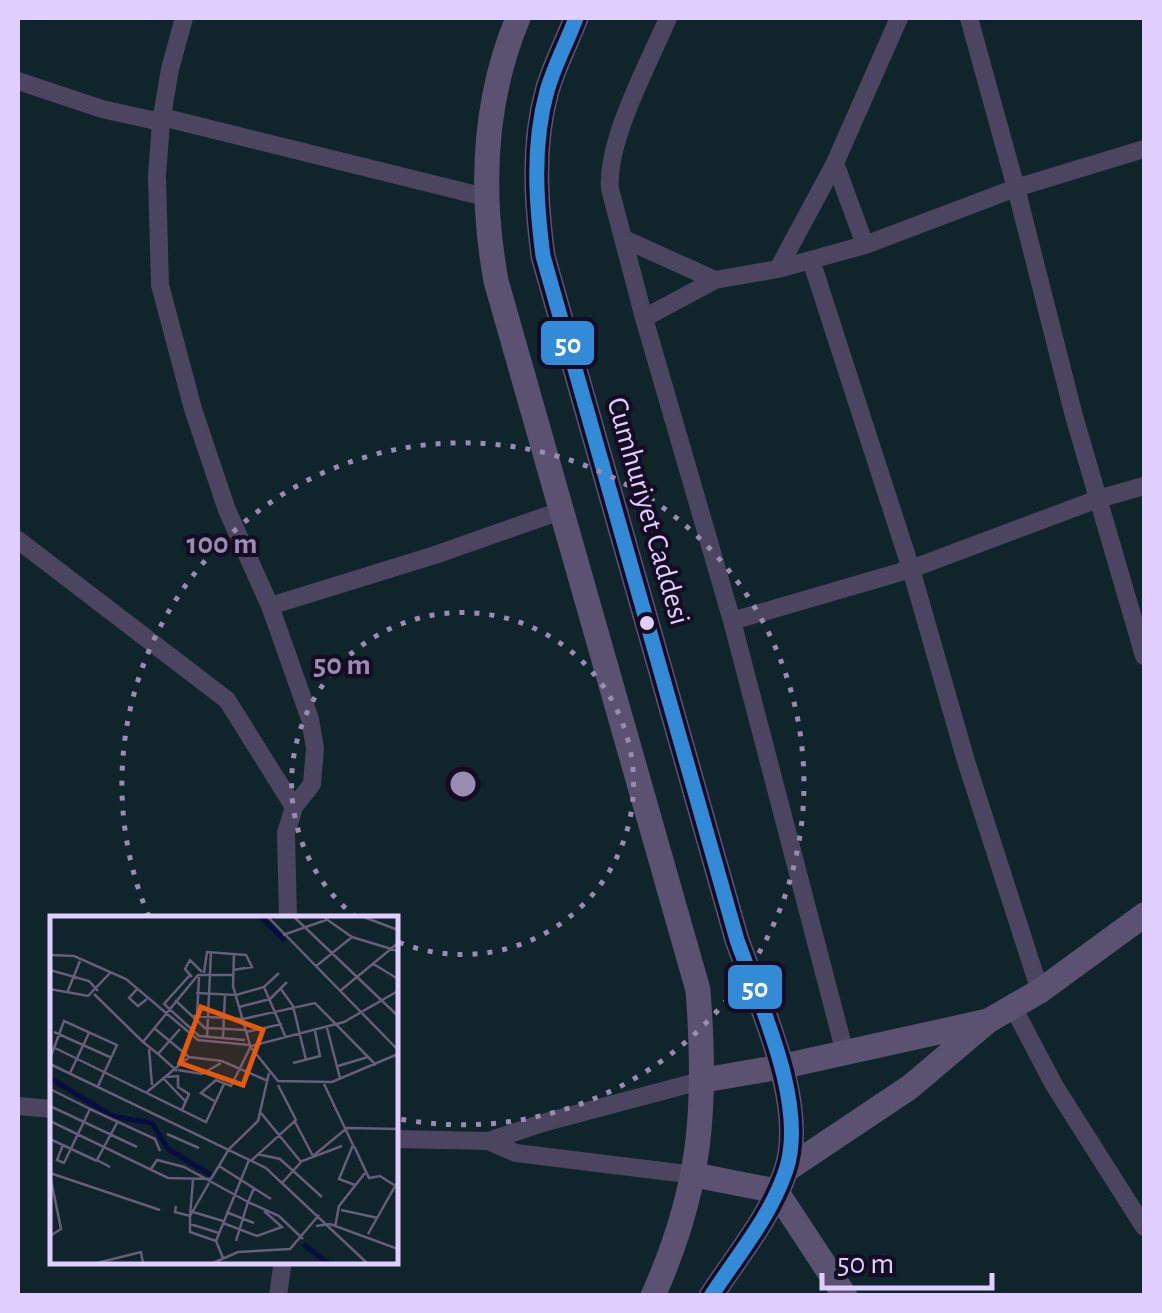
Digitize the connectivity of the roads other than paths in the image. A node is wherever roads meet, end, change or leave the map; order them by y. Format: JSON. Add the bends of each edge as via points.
{"nodes":[{"id":1,"x":184,"y":18,"type":"edge"},
{"id":2,"x":518,"y":18,"type":"edge"},
{"id":3,"x":576,"y":18,"type":"edge"},
{"id":4,"x":668,"y":18,"type":"edge"},
{"id":5,"x":899,"y":18,"type":"edge"},
{"id":6,"x":969,"y":18,"type":"edge"},
{"id":7,"x":18,"y":81,"type":"edge"},
{"id":8,"x":161,"y":120,"type":"junction"},
{"id":9,"x":1144,"y":150,"type":"edge"},
{"id":10,"x":834,"y":163,"type":"junction"},
{"id":11,"x":1016,"y":188,"type":"junction"},
{"id":12,"x":485,"y":197,"type":"junction"},
{"id":13,"x":624,"y":240,"type":"junction"},
{"id":14,"x":865,"y":245,"type":"junction"},
{"id":15,"x":812,"y":260,"type":"junction"},
{"id":16,"x":778,"y":269,"type":"junction"},
{"id":17,"x":714,"y":280,"type":"junction"},
{"id":18,"x":644,"y":318,"type":"junction"},
{"id":19,"x":1144,"y":486,"type":"edge"},
{"id":20,"x":1098,"y":498,"type":"junction"},
{"id":21,"x":563,"y":510,"type":"junction"},
{"id":22,"x":18,"y":540,"type":"edge"},
{"id":23,"x":911,"y":569,"type":"junction"},
{"id":24,"x":270,"y":606,"type":"junction"},
{"id":25,"x":732,"y":621,"type":"junction"},
{"id":26,"x":1144,"y":656,"type":"edge"},
{"id":27,"x":294,"y":807,"type":"junction"},
{"id":28,"x":1144,"y":915,"type":"edge"},
{"id":29,"x":288,"y":916,"type":"edge"},
{"id":30,"x":1040,"y":991,"type":"junction"},
{"id":31,"x":1012,"y":1007,"type":"junction"},
{"id":32,"x":988,"y":1021,"type":"junction"},
{"id":33,"x":846,"y":1053,"type":"junction"},
{"id":34,"x":780,"y":1067,"type":"junction"},
{"id":35,"x":704,"y":1080,"type":"junction"},
{"id":36,"x":18,"y":1106,"type":"edge"},
{"id":37,"x":50,"y":1110,"type":"edge"},
{"id":38,"x":398,"y":1139,"type":"edge"},
{"id":39,"x":488,"y":1141,"type":"junction"},
{"id":40,"x":695,"y":1175,"type":"junction"},
{"id":41,"x":782,"y":1181,"type":"junction"},
{"id":42,"x":1144,"y":1227,"type":"edge"},
{"id":43,"x":283,"y":1263,"type":"edge"},
{"id":44,"x":278,"y":1296,"type":"edge"},
{"id":45,"x":652,"y":1296,"type":"edge"},
{"id":46,"x":711,"y":1296,"type":"edge"},
{"id":47,"x":845,"y":1296,"type":"edge"}],
"edges":[{"from":1,"to":8,"type":"street"},
{"from":2,"to":12,"type":"main road","via":[[494,100]]},
{"from":3,"to":34,"type":"main road","name":"Cumhuriyet Caddesi","via":[[541,123],[536,176],[543,256],[737,940]]},
{"from":4,"to":13,"type":"street","via":[[608,170]]},
{"from":5,"to":10,"type":"street"},
{"from":6,"to":11,"type":"street"},
{"from":7,"to":8,"type":"street"},
{"from":8,"to":12,"type":"street"},
{"from":8,"to":24,"type":"street","via":[[157,246],[170,330],[227,510]]},
{"from":9,"to":11,"type":"street"},
{"from":10,"to":14,"type":"street"},
{"from":10,"to":16,"type":"street"},
{"from":11,"to":14,"type":"street"},
{"from":11,"to":20,"type":"street"},
{"from":12,"to":21,"type":"main road","via":[[496,281]]},
{"from":13,"to":17,"type":"street"},
{"from":13,"to":18,"type":"street"},
{"from":14,"to":15,"type":"street"},
{"from":15,"to":16,"type":"street"},
{"from":15,"to":23,"type":"street"},
{"from":16,"to":17,"type":"street"},
{"from":17,"to":18,"type":"street"},
{"from":18,"to":25,"type":"street"},
{"from":19,"to":20,"type":"street"},
{"from":20,"to":23,"type":"street"},
{"from":20,"to":26,"type":"street"},
{"from":21,"to":24,"type":"street"},
{"from":21,"to":35,"type":"main road","via":[[694,974]]},
{"from":22,"to":27,"type":"street","via":[[228,700]]},
{"from":23,"to":25,"type":"street"},
{"from":23,"to":30,"type":"street"},
{"from":24,"to":27,"type":"street","via":[[315,748],[312,784]]},
{"from":25,"to":33,"type":"street"},
{"from":27,"to":29,"type":"street","via":[[284,856]]},
{"from":28,"to":30,"type":"main road"},
{"from":30,"to":31,"type":"main road"},
{"from":31,"to":32,"type":"main road"},
{"from":31,"to":42,"type":"street"},
{"from":32,"to":33,"type":"main road"},
{"from":32,"to":41,"type":"main road"},
{"from":33,"to":34,"type":"main road"},
{"from":34,"to":35,"type":"main road"},
{"from":34,"to":41,"type":"main road","name":"Cumhuriyet Caddesi","via":[[791,1148]]},
{"from":35,"to":39,"type":"street"},
{"from":35,"to":40,"type":"main road"},
{"from":36,"to":37,"type":"street"},
{"from":38,"to":39,"type":"street"},
{"from":39,"to":40,"type":"street","via":[[516,1153]]},
{"from":40,"to":41,"type":"main road"},
{"from":40,"to":45,"type":"main road"},
{"from":41,"to":46,"type":"main road"},
{"from":41,"to":47,"type":"main road"},
{"from":43,"to":44,"type":"street"}]}
